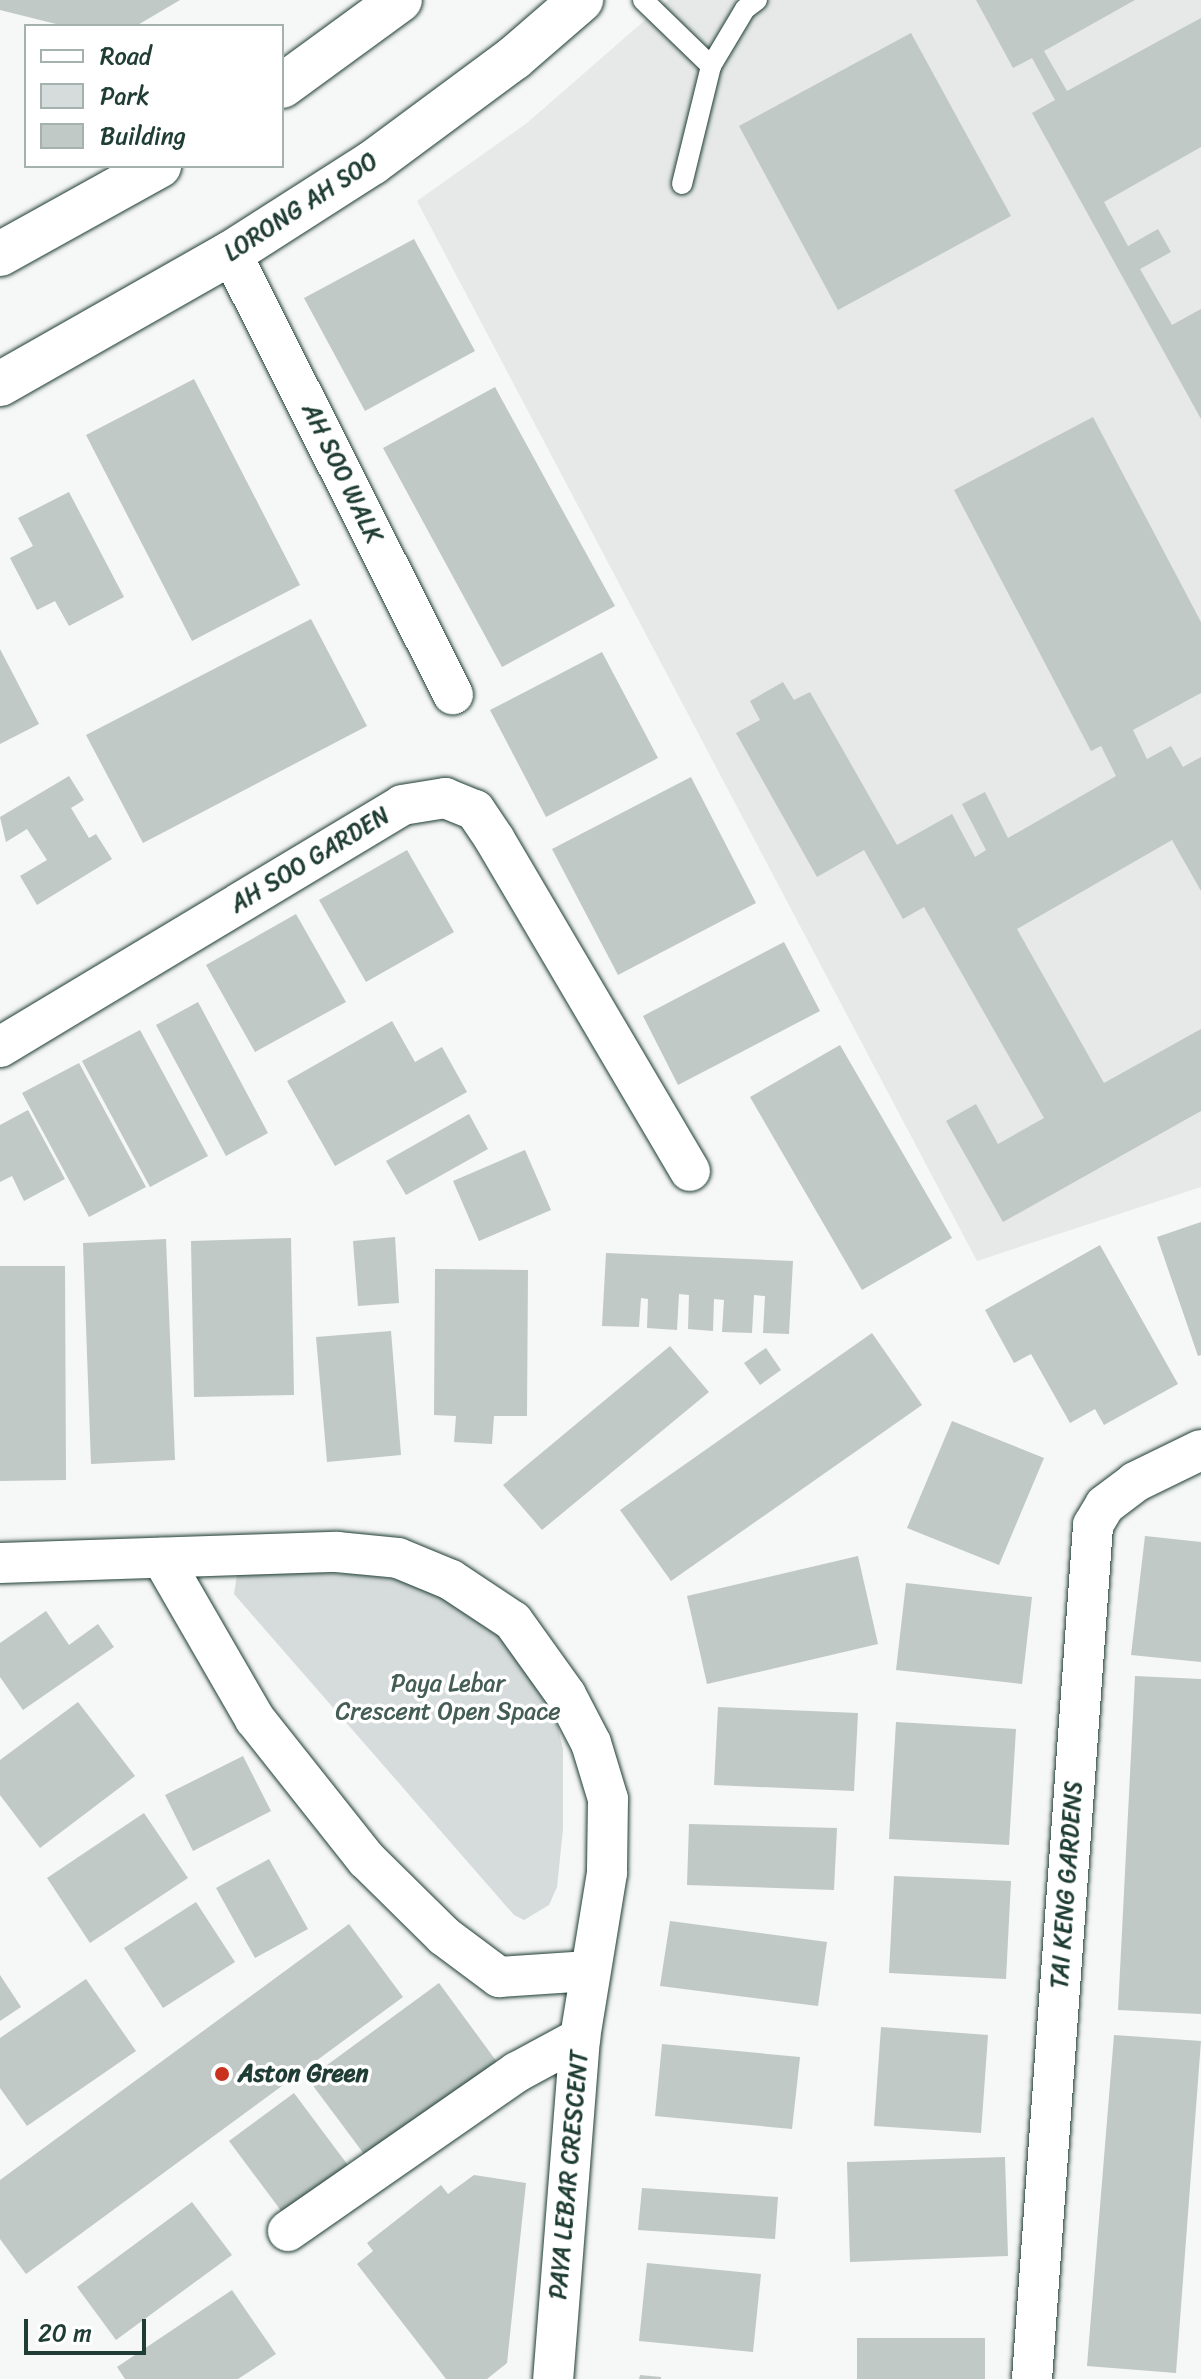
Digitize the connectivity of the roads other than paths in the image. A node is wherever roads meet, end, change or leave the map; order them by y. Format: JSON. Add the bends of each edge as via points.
{"nodes":[{"id":1,"x":400,"y":0,"type":"edge"},
{"id":2,"x":581,"y":0,"type":"edge"},
{"id":3,"x":643,"y":0,"type":"edge"},
{"id":4,"x":757,"y":0,"type":"edge"},
{"id":5,"x":711,"y":66,"type":"junction"},
{"id":6,"x":284,"y":85,"type":"edge"},
{"id":7,"x":155,"y":168,"type":"edge"},
{"id":8,"x":682,"y":184,"type":"dead end"},
{"id":9,"x":231,"y":253,"type":"junction"},
{"id":10,"x":0,"y":254,"type":"edge"},
{"id":11,"x":0,"y":384,"type":"edge"},
{"id":12,"x":453,"y":694,"type":"dead end"},
{"id":13,"x":0,"y":1047,"type":"edge"},
{"id":14,"x":690,"y":1171,"type":"dead end"},
{"id":15,"x":1201,"y":1450,"type":"edge"},
{"id":16,"x":162,"y":1558,"type":"junction"},
{"id":17,"x":0,"y":1563,"type":"edge"},
{"id":18,"x":589,"y":1971,"type":"junction"},
{"id":19,"x":580,"y":2038,"type":"junction"},
{"id":20,"x":288,"y":2231,"type":"dead end"},
{"id":21,"x":553,"y":2379,"type":"edge"},
{"id":22,"x":1032,"y":2379,"type":"edge"}],
"edges":[{"from":1,"to":6,"type":"main road"},
{"from":2,"to":9,"type":"main road","name":"LORONG AH SOO","via":[[514,58],[372,163]]},
{"from":3,"to":5,"type":"lane"},
{"from":4,"to":5,"type":"lane","via":[[745,9]]},
{"from":5,"to":8,"type":"lane"},
{"from":7,"to":10,"type":"main road"},
{"from":9,"to":11,"type":"main road","name":"LORONG AH SOO"},
{"from":9,"to":12,"type":"street","name":"AH SOO WALK"},
{"from":13,"to":14,"type":"street","name":"AH SOO GARDEN","via":[[402,805],[445,798],[475,810],[495,840]]},
{"from":15,"to":22,"type":"street","name":"TAI KENG GARDENS","via":[[1135,1482],[1105,1505],[1093,1525]]},
{"from":16,"to":17,"type":"street","name":"PAYA LEBAR CRESCENT"},
{"from":16,"to":18,"type":"street","via":[[255,1719],[366,1859],[444,1936],[499,1977]]},
{"from":16,"to":18,"type":"street","name":"PAYA LEBAR CRESCENT","via":[[337,1552],[398,1558],[451,1580],[513,1621],[572,1707],[591,1743],[608,1799],[607,1873]]},
{"from":18,"to":19,"type":"street","name":"PAYA LEBAR CRESCENT"},
{"from":19,"to":20,"type":"street","via":[[517,2072]]},
{"from":19,"to":21,"type":"street","name":"PAYA LEBAR CRESCENT"}]}
